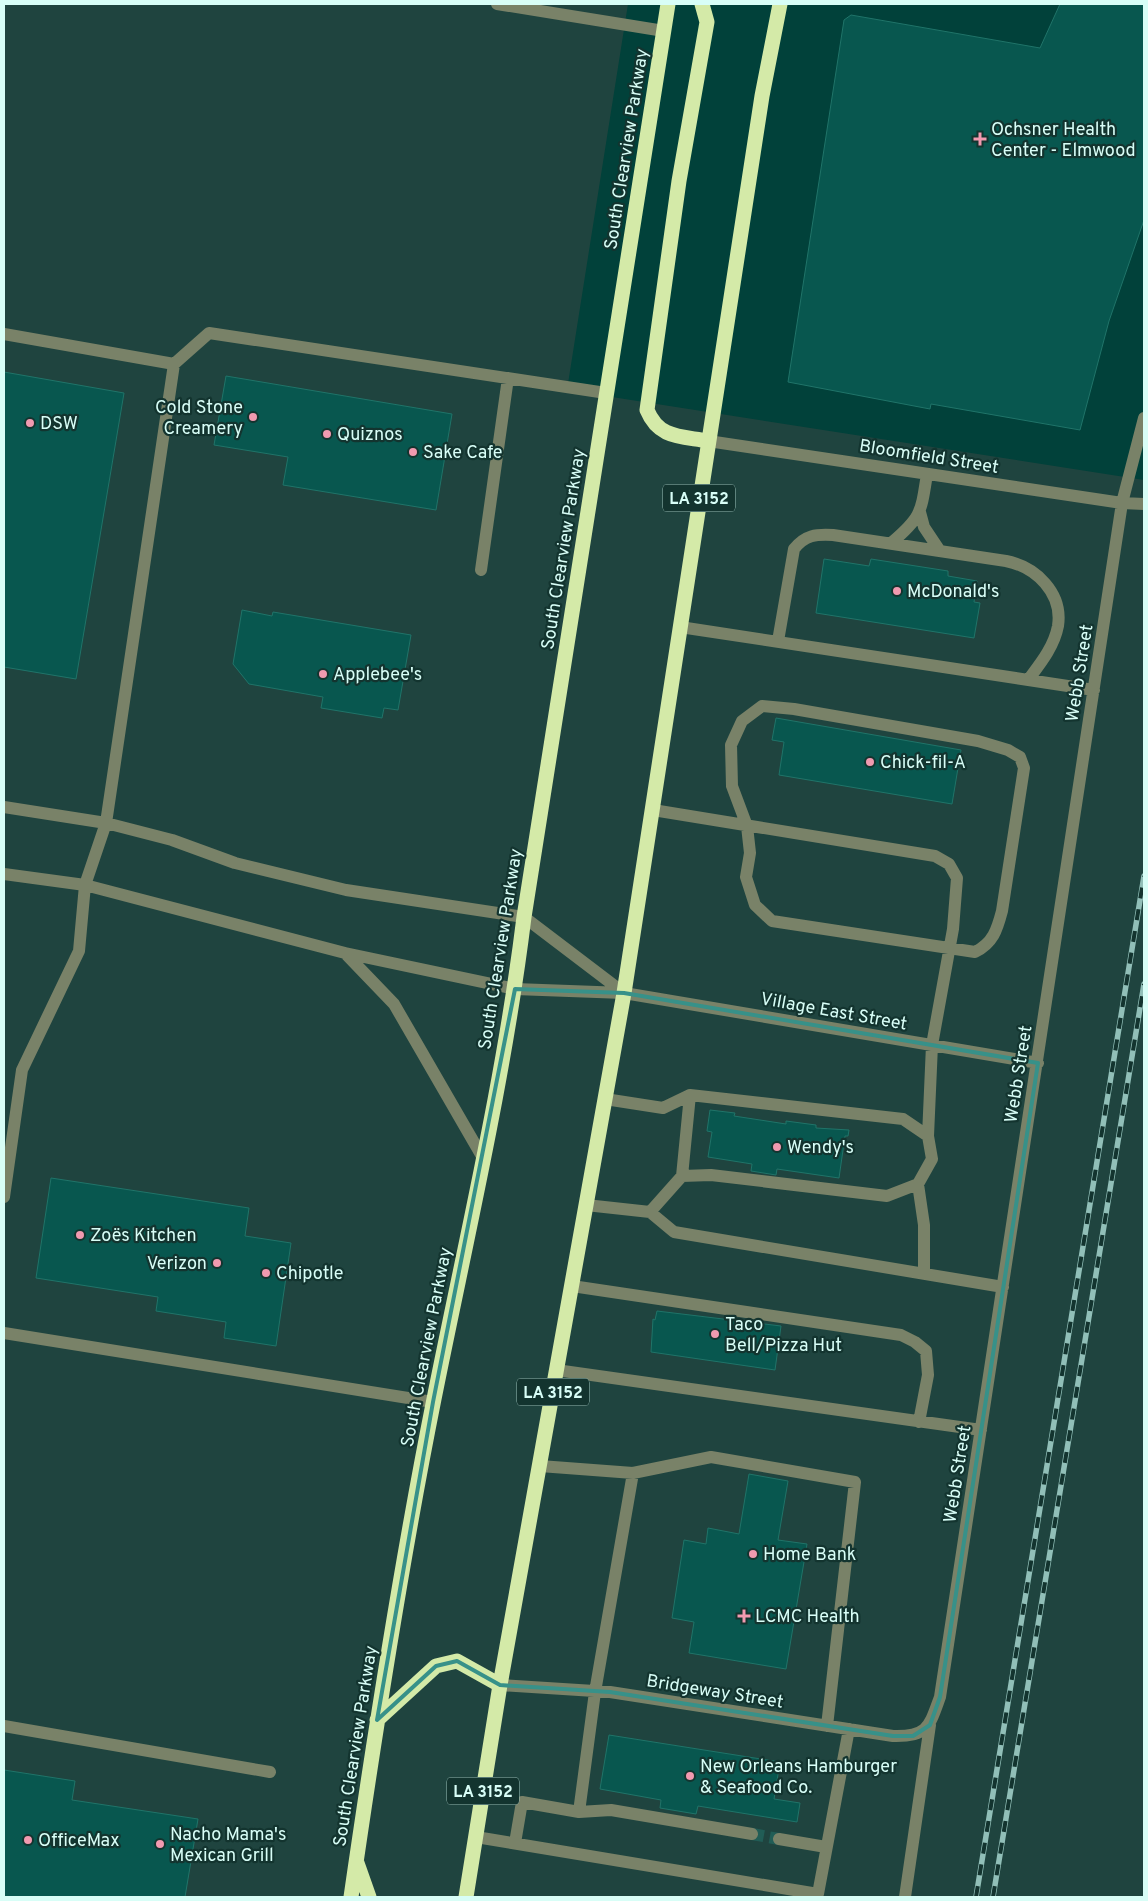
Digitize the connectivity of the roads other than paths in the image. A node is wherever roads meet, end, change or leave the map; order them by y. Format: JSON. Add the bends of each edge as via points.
{"nodes":[{"id":1,"x":497,"y":4,"type":"edge"},
{"id":2,"x":668,"y":4,"type":"edge"},
{"id":3,"x":702,"y":4,"type":"edge"},
{"id":4,"x":780,"y":4,"type":"edge"},
{"id":5,"x":568,"y":10,"type":"edge"},
{"id":6,"x":664,"y":31,"type":"junction"},
{"id":7,"x":4,"y":334,"type":"edge"},
{"id":8,"x":174,"y":364,"type":"junction"},
{"id":9,"x":508,"y":378,"type":"junction"},
{"id":10,"x":606,"y":393,"type":"junction"},
{"id":11,"x":1144,"y":418,"type":"edge"},
{"id":12,"x":708,"y":441,"type":"junction"},
{"id":13,"x":927,"y":474,"type":"junction"},
{"id":14,"x":1122,"y":503,"type":"junction"},
{"id":15,"x":1144,"y":504,"type":"edge"},
{"id":16,"x":920,"y":512,"type":"junction"},
{"id":17,"x":892,"y":543,"type":"junction"},
{"id":18,"x":940,"y":551,"type":"junction"},
{"id":19,"x":481,"y":570,"type":"dead end"},
{"id":20,"x":680,"y":626,"type":"junction"},
{"id":21,"x":778,"y":640,"type":"junction"},
{"id":22,"x":1028,"y":680,"type":"junction"},
{"id":23,"x":1094,"y":690,"type":"junction"},
{"id":24,"x":4,"y":807,"type":"edge"},
{"id":25,"x":654,"y":810,"type":"junction"},
{"id":26,"x":106,"y":823,"type":"junction"},
{"id":27,"x":747,"y":826,"type":"junction"},
{"id":28,"x":4,"y":874,"type":"edge"},
{"id":29,"x":85,"y":885,"type":"junction"},
{"id":30,"x":524,"y":918,"type":"junction"},
{"id":31,"x":948,"y":948,"type":"junction"},
{"id":32,"x":345,"y":953,"type":"junction"},
{"id":33,"x":515,"y":989,"type":"junction"},
{"id":34,"x":624,"y":993,"type":"junction"},
{"id":35,"x":932,"y":1045,"type":"junction"},
{"id":36,"x":1038,"y":1063,"type":"junction"},
{"id":37,"x":690,"y":1095,"type":"junction"},
{"id":38,"x":605,"y":1100,"type":"junction"},
{"id":39,"x":928,"y":1136,"type":"junction"},
{"id":40,"x":483,"y":1158,"type":"junction"},
{"id":41,"x":682,"y":1176,"type":"junction"},
{"id":42,"x":918,"y":1184,"type":"junction"},
{"id":43,"x":4,"y":1197,"type":"edge"},
{"id":44,"x":586,"y":1205,"type":"junction"},
{"id":45,"x":650,"y":1212,"type":"junction"},
{"id":46,"x":924,"y":1273,"type":"junction"},
{"id":47,"x":572,"y":1286,"type":"junction"},
{"id":48,"x":1003,"y":1287,"type":"junction"},
{"id":49,"x":4,"y":1333,"type":"edge"},
{"id":50,"x":556,"y":1370,"type":"junction"},
{"id":51,"x":433,"y":1402,"type":"junction"},
{"id":52,"x":919,"y":1422,"type":"junction"},
{"id":53,"x":981,"y":1430,"type":"junction"},
{"id":54,"x":540,"y":1466,"type":"junction"},
{"id":55,"x":633,"y":1473,"type":"junction"},
{"id":56,"x":500,"y":1685,"type":"junction"},
{"id":57,"x":595,"y":1692,"type":"junction"},
{"id":58,"x":377,"y":1720,"type":"junction"},
{"id":59,"x":4,"y":1726,"type":"edge"},
{"id":60,"x":827,"y":1726,"type":"junction"},
{"id":61,"x":849,"y":1729,"type":"junction"},
{"id":62,"x":926,"y":1729,"type":"junction"},
{"id":63,"x":270,"y":1772,"type":"dead end"},
{"id":64,"x":579,"y":1812,"type":"junction"},
{"id":65,"x":752,"y":1834,"type":"tunnel mouth"},
{"id":66,"x":476,"y":1837,"type":"junction"},
{"id":67,"x":779,"y":1839,"type":"tunnel mouth"},
{"id":68,"x":515,"y":1843,"type":"junction"},
{"id":69,"x":826,"y":1847,"type":"junction"},
{"id":70,"x":356,"y":1862,"type":"junction"},
{"id":71,"x":351,"y":1897,"type":"edge"},
{"id":72,"x":370,"y":1897,"type":"edge"},
{"id":73,"x":466,"y":1897,"type":"edge"},
{"id":74,"x":905,"y":1897,"type":"edge"}],
"edges":[{"from":1,"to":5,"type":"street"},
{"from":2,"to":6,"type":"highway","name":"South Clearview Parkway"},
{"from":3,"to":12,"type":"highway","via":[[707,22],[647,410],[653,424],[666,433]]},
{"from":4,"to":12,"type":"highway","number":"LA 3152","via":[[762,96]]},
{"from":5,"to":6,"type":"street"},
{"from":6,"to":10,"type":"highway","name":"South Clearview Parkway"},
{"from":7,"to":8,"type":"street"},
{"from":8,"to":9,"type":"street","via":[[209,333]]},
{"from":8,"to":26,"type":"street"},
{"from":9,"to":10,"type":"street"},
{"from":9,"to":19,"type":"street"},
{"from":10,"to":30,"type":"highway","name":"South Clearview Parkway"},
{"from":11,"to":14,"type":"street","name":"Webb Street"},
{"from":12,"to":13,"type":"street","name":"Bloomfield Street"},
{"from":12,"to":20,"type":"highway","number":"LA 3152"},
{"from":13,"to":14,"type":"street","name":"Bloomfield Street"},
{"from":13,"to":16,"type":"street"},
{"from":14,"to":15,"type":"street","name":"Bloomfield Street"},
{"from":14,"to":23,"type":"street","name":"Webb Street"},
{"from":16,"to":17,"type":"street"},
{"from":16,"to":18,"type":"street","via":[[924,528]]},
{"from":17,"to":18,"type":"street"},
{"from":17,"to":21,"type":"street","via":[[833,534],[802,538],[794,549]]},
{"from":18,"to":22,"type":"street","via":[[1017,563],[1047,583],[1058,609],[1058,626],[1043,661]]},
{"from":20,"to":21,"type":"street"},
{"from":20,"to":25,"type":"highway","number":"LA 3152"},
{"from":21,"to":22,"type":"street"},
{"from":22,"to":23,"type":"street"},
{"from":23,"to":36,"type":"street","name":"Webb Street"},
{"from":24,"to":26,"type":"street"},
{"from":25,"to":27,"type":"street"},
{"from":25,"to":34,"type":"highway","number":"LA 3152"},
{"from":26,"to":29,"type":"street"},
{"from":26,"to":30,"type":"street","via":[[172,840],[235,863],[346,890]]},
{"from":27,"to":31,"type":"street","via":[[750,853],[746,877],[755,904],[772,921]]},
{"from":27,"to":31,"type":"street","via":[[935,856],[949,864],[957,878],[953,929]]},
{"from":27,"to":31,"type":"street","via":[[732,786],[731,745],[742,721],[762,706],[978,741],[1020,757],[1024,768],[997,931],[987,946],[975,952]]},
{"from":28,"to":29,"type":"street","name":"Village East Street"},
{"from":29,"to":32,"type":"street","name":"Village East Street"},
{"from":29,"to":43,"type":"street","via":[[79,951],[22,1070]]},
{"from":30,"to":33,"type":"highway","name":"South Clearview Parkway"},
{"from":30,"to":34,"type":"street"},
{"from":31,"to":35,"type":"street"},
{"from":32,"to":33,"type":"street","name":"Village East Street"},
{"from":32,"to":40,"type":"street","via":[[394,1004]]},
{"from":33,"to":34,"type":"street","name":"Village East Street"},
{"from":33,"to":40,"type":"highway","name":"South Clearview Parkway"},
{"from":34,"to":35,"type":"street","name":"Village East Street"},
{"from":34,"to":38,"type":"highway","number":"LA 3152"},
{"from":35,"to":36,"type":"street","name":"Village East Street"},
{"from":35,"to":39,"type":"street"},
{"from":36,"to":48,"type":"street","name":"Webb Street"},
{"from":37,"to":38,"type":"street","via":[[663,1108]]},
{"from":37,"to":39,"type":"street","via":[[903,1119]]},
{"from":37,"to":41,"type":"street"},
{"from":38,"to":44,"type":"highway","number":"LA 3152"},
{"from":39,"to":42,"type":"street","via":[[932,1158]]},
{"from":40,"to":51,"type":"highway","name":"South Clearview Parkway"},
{"from":41,"to":42,"type":"street","via":[[711,1176],[887,1196]]},
{"from":41,"to":45,"type":"street"},
{"from":42,"to":46,"type":"street","via":[[924,1225]]},
{"from":44,"to":45,"type":"street"},
{"from":44,"to":47,"type":"highway","number":"LA 3152"},
{"from":45,"to":46,"type":"street","via":[[674,1232]]},
{"from":46,"to":48,"type":"street"},
{"from":47,"to":50,"type":"highway","number":"LA 3152"},
{"from":47,"to":52,"type":"street","via":[[901,1335],[926,1351],[928,1375]]},
{"from":48,"to":53,"type":"street","name":"Webb Street"},
{"from":49,"to":51,"type":"street"},
{"from":50,"to":52,"type":"street"},
{"from":50,"to":54,"type":"highway","number":"LA 3152"},
{"from":51,"to":58,"type":"highway","name":"South Clearview Parkway"},
{"from":52,"to":53,"type":"street"},
{"from":53,"to":62,"type":"street","name":"Webb Street","via":[[940,1697]]},
{"from":54,"to":55,"type":"street"},
{"from":54,"to":56,"type":"highway","number":"LA 3152"},
{"from":55,"to":57,"type":"street"},
{"from":55,"to":60,"type":"street","via":[[711,1457],[855,1482]]},
{"from":56,"to":57,"type":"street","name":"Bridgeway Street"},
{"from":56,"to":58,"type":"highway","via":[[457,1661],[436,1666]]},
{"from":56,"to":66,"type":"highway","number":"LA 3152"},
{"from":57,"to":60,"type":"street","name":"Bridgeway Street"},
{"from":57,"to":64,"type":"street"},
{"from":58,"to":70,"type":"highway","name":"South Clearview Parkway"},
{"from":59,"to":63,"type":"street"},
{"from":60,"to":61,"type":"street","name":"Bridgeway Street"},
{"from":61,"to":62,"type":"street","name":"Bridgeway Street","via":[[893,1736],[913,1736]]},
{"from":61,"to":69,"type":"street"},
{"from":62,"to":74,"type":"street","name":"Webb Street"},
{"from":64,"to":65,"type":"street","via":[[611,1810]]},
{"from":64,"to":68,"type":"street","via":[[522,1802]]},
{"from":66,"to":68,"type":"street"},
{"from":66,"to":73,"type":"highway","number":"LA 3152"},
{"from":67,"to":69,"type":"street"},
{"from":68,"to":69,"type":"street","via":[[818,1894]]},
{"from":70,"to":71,"type":"highway","name":"South Clearview Parkway"},
{"from":70,"to":72,"type":"highway"}]}
